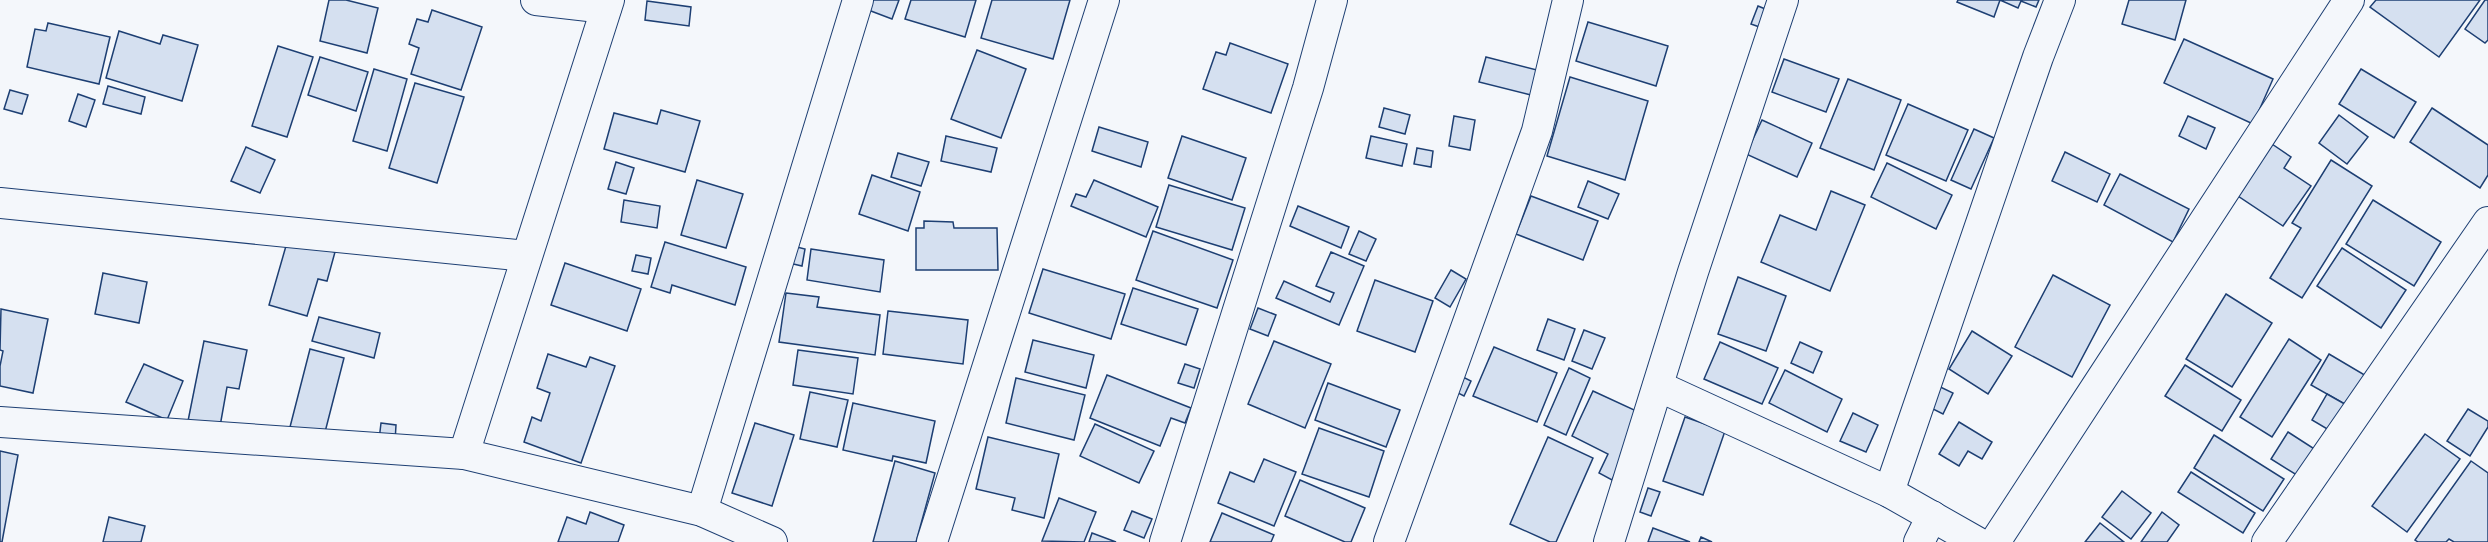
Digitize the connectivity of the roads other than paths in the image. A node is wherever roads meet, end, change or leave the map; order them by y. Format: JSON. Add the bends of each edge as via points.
{"nodes":[{"id":1,"x":536,"y":0,"type":"edge"},
{"id":2,"x":858,"y":0,"type":"edge"},
{"id":3,"x":1104,"y":0,"type":"edge"},
{"id":4,"x":1332,"y":0,"type":"edge"},
{"id":5,"x":1568,"y":0,"type":"edge"},
{"id":6,"x":1783,"y":0,"type":"edge"},
{"id":7,"x":2060,"y":0,"type":"edge"},
{"id":8,"x":2349,"y":0,"type":"edge"},
{"id":9,"x":607,"y":4,"type":"edge"},
{"id":10,"x":0,"y":203,"type":"edge"},
{"id":11,"x":2488,"y":222,"type":"edge"},
{"id":12,"x":526,"y":256,"type":"junction"},
{"id":13,"x":1658,"y":386,"type":"junction"},
{"id":14,"x":0,"y":422,"type":"edge"},
{"id":15,"x":464,"y":454,"type":"junction"},
{"id":16,"x":1889,"y":492,"type":"junction"},
{"id":17,"x":702,"y":511,"type":"junction"},
{"id":18,"x":1925,"y":529,"type":"edge"},
{"id":19,"x":772,"y":542,"type":"edge"},
{"id":20,"x":932,"y":542,"type":"edge"},
{"id":21,"x":1165,"y":542,"type":"edge"},
{"id":22,"x":1389,"y":542,"type":"edge"},
{"id":23,"x":1610,"y":542,"type":"edge"},
{"id":24,"x":1977,"y":542,"type":"edge"},
{"id":25,"x":1995,"y":542,"type":"edge"},
{"id":26,"x":2267,"y":542,"type":"edge"}],
"edges":[{"from":1,"to":9,"type":"street"},
{"from":2,"to":17,"type":"street"},
{"from":3,"to":20,"type":"street"},
{"from":4,"to":21,"type":"street"},
{"from":5,"to":22,"type":"street","via":[[1537,131]]},
{"from":6,"to":13,"type":"street"},
{"from":7,"to":16,"type":"street"},
{"from":8,"to":25,"type":"street"},
{"from":9,"to":12,"type":"street"},
{"from":10,"to":12,"type":"street"},
{"from":11,"to":26,"type":"street"},
{"from":12,"to":15,"type":"street"},
{"from":13,"to":16,"type":"street"},
{"from":13,"to":23,"type":"street"},
{"from":14,"to":15,"type":"street"},
{"from":15,"to":17,"type":"street"},
{"from":16,"to":18,"type":"street"},
{"from":17,"to":19,"type":"street"},
{"from":18,"to":24,"type":"street"}]}
